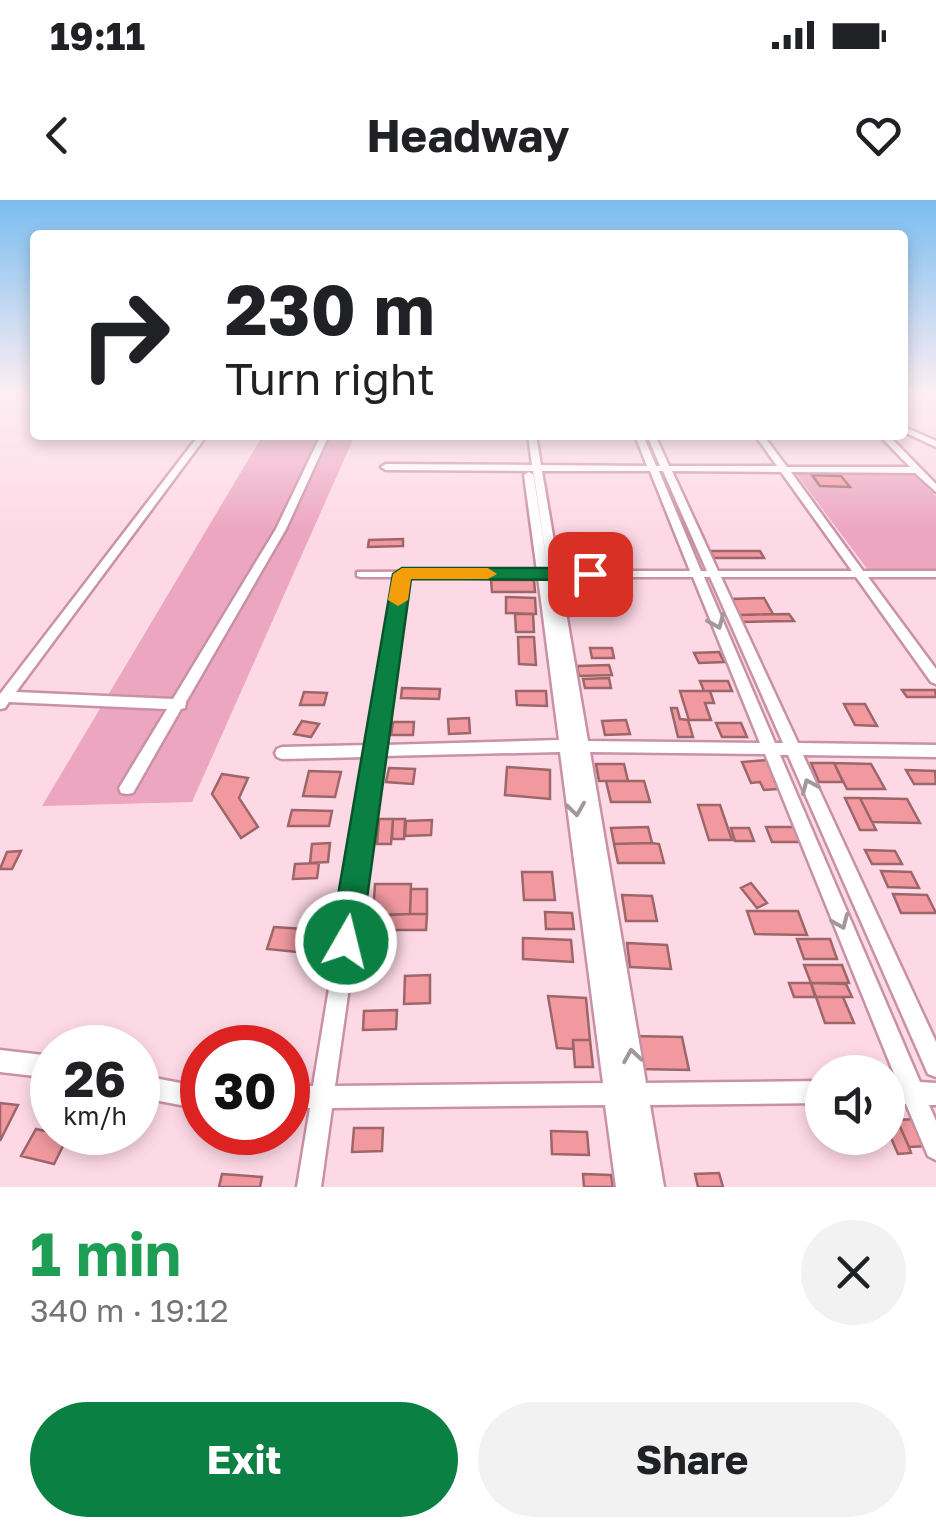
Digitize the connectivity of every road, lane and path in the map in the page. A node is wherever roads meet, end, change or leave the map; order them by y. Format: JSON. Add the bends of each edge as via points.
{"nodes":[{"id":1,"x":199,"y":440,"type":"edge"},
{"id":2,"x":322,"y":440,"type":"edge"},
{"id":3,"x":525,"y":440,"type":"edge"},
{"id":4,"x":532,"y":440,"type":"edge"},
{"id":5,"x":642,"y":440,"type":"edge"},
{"id":6,"x":652,"y":440,"type":"edge"},
{"id":7,"x":763,"y":440,"type":"edge"},
{"id":8,"x":887,"y":440,"type":"edge"},
{"id":9,"x":532,"y":466,"type":"junction"},
{"id":10,"x":658,"y":466,"type":"junction"},
{"id":11,"x":386,"y":467,"type":"dead end"},
{"id":12,"x":783,"y":468,"type":"junction"},
{"id":13,"x":917,"y":470,"type":"junction"},
{"id":14,"x":936,"y":489,"type":"edge"},
{"id":15,"x":361,"y":574,"type":"dead end"},
{"id":16,"x":402,"y":574,"type":"junction"},
{"id":17,"x":548,"y":574,"type":"junction"},
{"id":18,"x":861,"y":574,"type":"junction"},
{"id":19,"x":936,"y":574,"type":"edge"},
{"id":20,"x":706,"y":575,"type":"junction"},
{"id":21,"x":936,"y":679,"type":"edge"},
{"id":22,"x":3,"y":700,"type":"edge"},
{"id":23,"x":180,"y":704,"type":"junction"},
{"id":24,"x":575,"y":747,"type":"junction"},
{"id":25,"x":769,"y":749,"type":"junction"},
{"id":26,"x":374,"y":750,"type":"junction"},
{"id":27,"x":794,"y":751,"type":"junction"},
{"id":28,"x":936,"y":751,"type":"edge"},
{"id":29,"x":282,"y":752,"type":"dead end"},
{"id":30,"x":127,"y":788,"type":"dead end"},
{"id":31,"x":0,"y":1061,"type":"edge"},
{"id":32,"x":30,"y":1064,"type":"edge"},
{"id":33,"x":936,"y":1066,"type":"edge"},
{"id":34,"x":805,"y":1092,"type":"edge"},
{"id":35,"x":905,"y":1092,"type":"edge"},
{"id":36,"x":912,"y":1092,"type":"junction"},
{"id":37,"x":626,"y":1093,"type":"junction"},
{"id":38,"x":936,"y":1094,"type":"edge"},
{"id":39,"x":310,"y":1096,"type":"edge"},
{"id":40,"x":323,"y":1096,"type":"junction"},
{"id":41,"x":936,"y":1148,"type":"edge"},
{"id":42,"x":309,"y":1187,"type":"edge"},
{"id":43,"x":628,"y":1187,"type":"edge"},
{"id":44,"x":652,"y":1187,"type":"edge"}],
"edges":[{"from":1,"to":22,"type":"street"},
{"from":2,"to":23,"type":"street","via":[[281,530]]},
{"from":3,"to":9,"type":"street"},
{"from":4,"to":9,"type":"street"},
{"from":5,"to":10,"type":"street"},
{"from":6,"to":10,"type":"street"},
{"from":7,"to":12,"type":"street"},
{"from":8,"to":13,"type":"street"},
{"from":9,"to":10,"type":"street"},
{"from":9,"to":11,"type":"street"},
{"from":9,"to":17,"type":"street"},
{"from":10,"to":12,"type":"street"},
{"from":10,"to":20,"type":"street"},
{"from":12,"to":13,"type":"street"},
{"from":12,"to":18,"type":"street"},
{"from":13,"to":14,"type":"street"},
{"from":15,"to":16,"type":"street"},
{"from":16,"to":17,"type":"street"},
{"from":16,"to":26,"type":"street"},
{"from":17,"to":20,"type":"street"},
{"from":17,"to":24,"type":"street"},
{"from":18,"to":19,"type":"street"},
{"from":18,"to":20,"type":"street"},
{"from":18,"to":21,"type":"street"},
{"from":20,"to":25,"type":"street","one_way":true},
{"from":20,"to":27,"type":"street"},
{"from":22,"to":23,"type":"street"},
{"from":23,"to":30,"type":"street"},
{"from":24,"to":25,"type":"street"},
{"from":24,"to":26,"type":"street"},
{"from":24,"to":37,"type":"street"},
{"from":25,"to":27,"type":"street"},
{"from":25,"to":36,"type":"street","one_way":true},
{"from":26,"to":29,"type":"street"},
{"from":26,"to":40,"type":"street"},
{"from":27,"to":28,"type":"street"},
{"from":33,"to":27,"type":"street","one_way":true},
{"from":31,"to":32,"type":"street"},
{"from":34,"to":37,"type":"street"},
{"from":35,"to":36,"type":"street"},
{"from":36,"to":38,"type":"street"},
{"from":36,"to":41,"type":"street"},
{"from":37,"to":40,"type":"street"},
{"from":37,"to":43,"type":"street"},
{"from":37,"to":44,"type":"street"},
{"from":39,"to":40,"type":"street"},
{"from":40,"to":42,"type":"street"}]}
